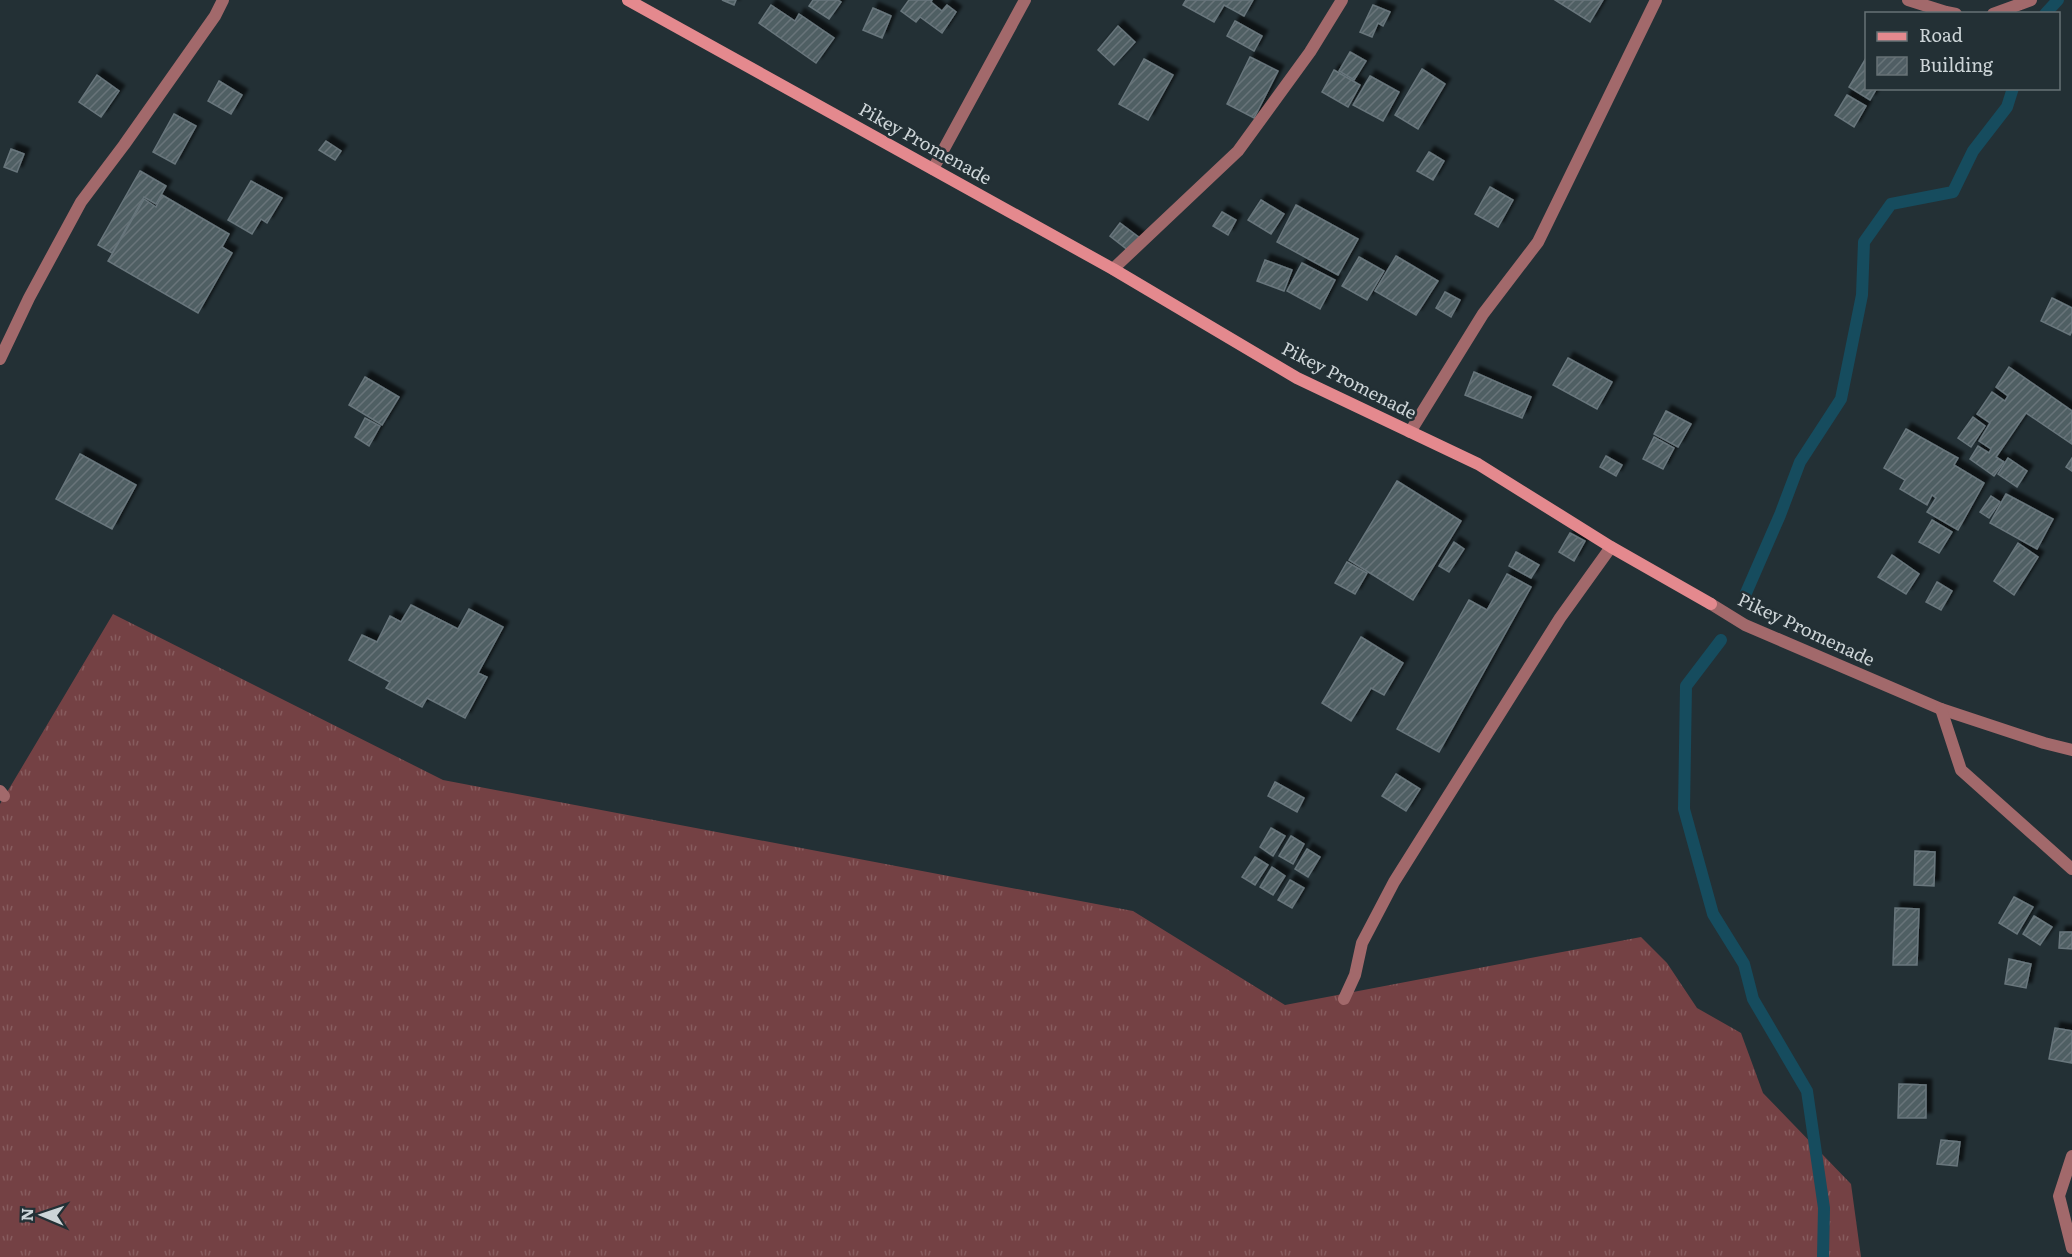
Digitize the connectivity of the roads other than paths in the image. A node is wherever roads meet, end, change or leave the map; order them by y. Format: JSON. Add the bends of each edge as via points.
{"nodes":[{"id":1,"x":224,"y":0,"type":"edge"},
{"id":2,"x":628,"y":0,"type":"edge"},
{"id":3,"x":1025,"y":0,"type":"edge"},
{"id":4,"x":1342,"y":0,"type":"edge"},
{"id":5,"x":1656,"y":0,"type":"edge"},
{"id":6,"x":1908,"y":0,"type":"edge"},
{"id":7,"x":2031,"y":0,"type":"edge"},
{"id":8,"x":1946,"y":12,"type":"edge"},
{"id":9,"x":1998,"y":12,"type":"edge"},
{"id":10,"x":933,"y":169,"type":"junction"},
{"id":11,"x":1113,"y":269,"type":"junction"},
{"id":12,"x":0,"y":359,"type":"edge"},
{"id":13,"x":1410,"y":432,"type":"junction"},
{"id":14,"x":1611,"y":547,"type":"junction"},
{"id":15,"x":1941,"y":709,"type":"junction"},
{"id":16,"x":2072,"y":750,"type":"edge"},
{"id":17,"x":2072,"y":869,"type":"edge"},
{"id":18,"x":1344,"y":999,"type":"dead end"},
{"id":19,"x":2072,"y":1156,"type":"edge"},
{"id":20,"x":2072,"y":1248,"type":"edge"}],
"edges":[{"from":1,"to":12,"type":"street","via":[[81,202]]},
{"from":2,"to":10,"type":"street","name":"Pikey Promenade"},
{"from":3,"to":10,"type":"street"},
{"from":4,"to":11,"type":"street","via":[[1238,152]]},
{"from":5,"to":13,"type":"street","via":[[1538,242],[1483,314]]},
{"from":6,"to":8,"type":"street"},
{"from":7,"to":9,"type":"street"},
{"from":10,"to":11,"type":"street","name":"Pikey Promenade"},
{"from":11,"to":13,"type":"street","name":"Pikey Promenade","via":[[1297,378]]},
{"from":13,"to":14,"type":"street","name":"Pikey Promenade","via":[[1478,464]]},
{"from":14,"to":15,"type":"street","name":"Pikey Promenade","via":[[1745,625]]},
{"from":14,"to":18,"type":"street","via":[[1560,618],[1394,882],[1362,943],[1355,975]]},
{"from":15,"to":16,"type":"street","name":"Pikey Promenade"},
{"from":15,"to":17,"type":"street","via":[[1961,770]]},
{"from":19,"to":20,"type":"street","via":[[2059,1196]]}]}
